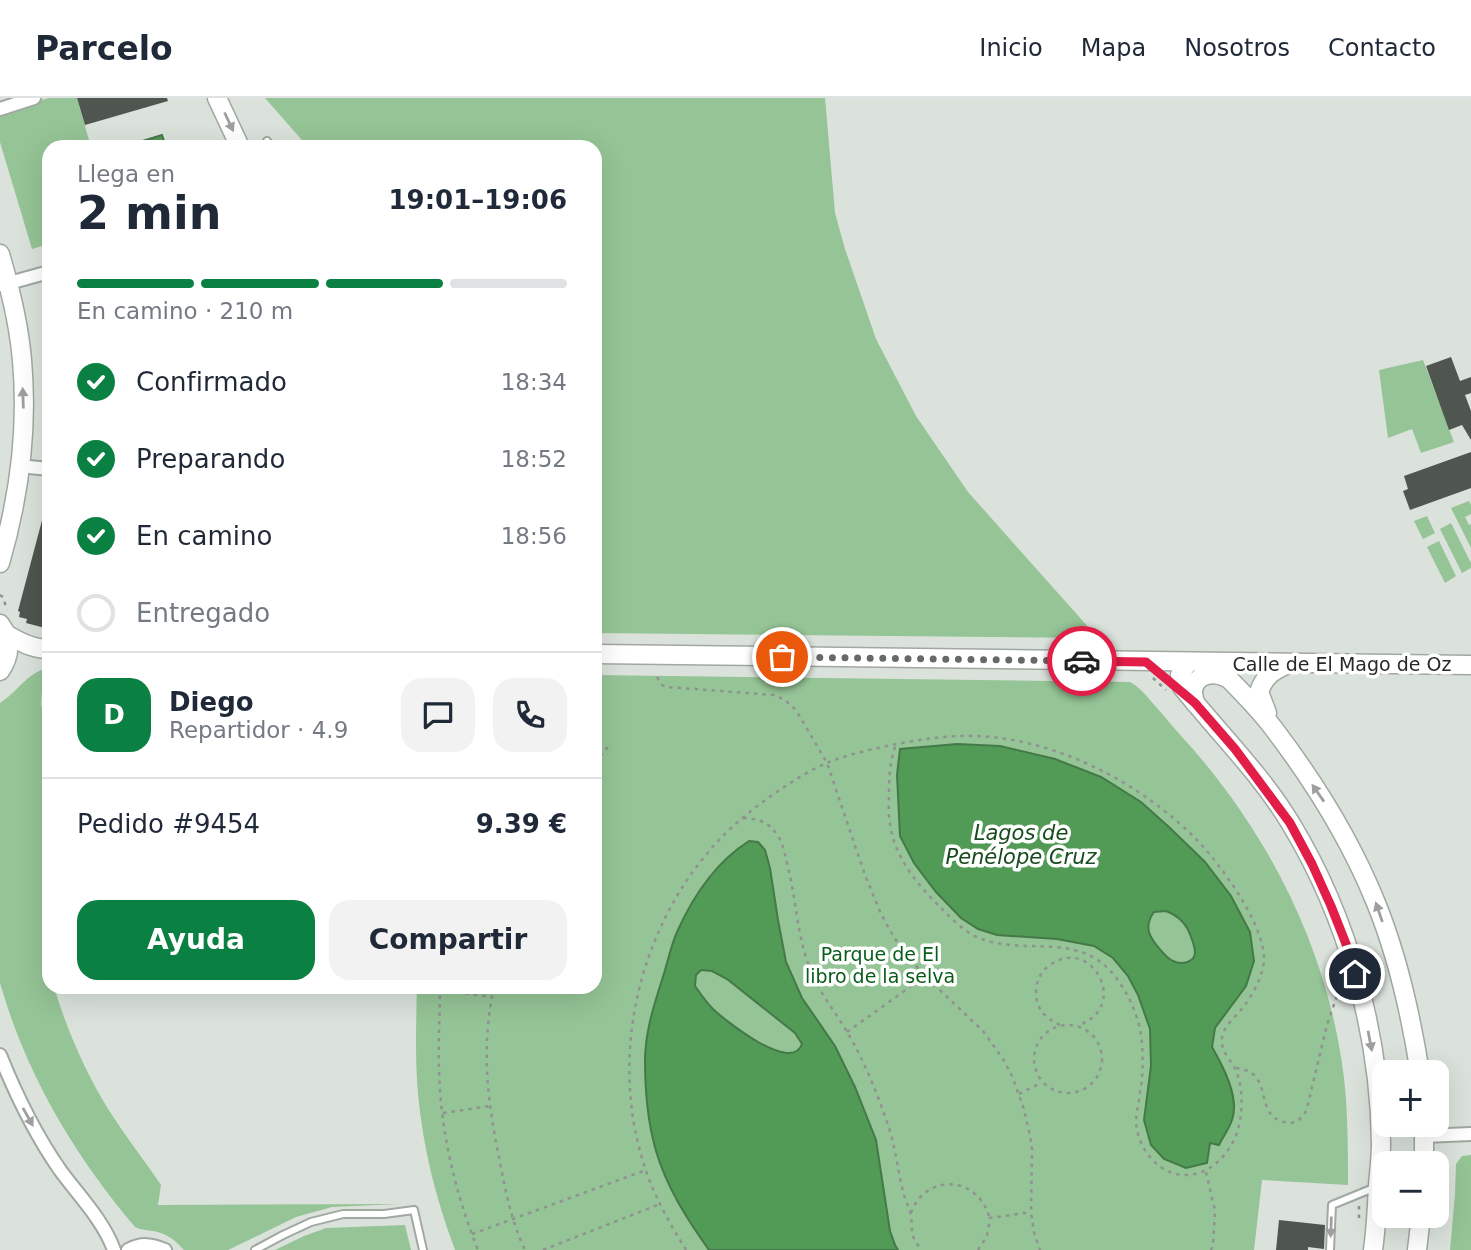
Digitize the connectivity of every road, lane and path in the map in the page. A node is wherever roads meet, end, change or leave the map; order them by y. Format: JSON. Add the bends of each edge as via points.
{"nodes":[{"id":1,"x":34,"y":98,"type":"edge"},
{"id":2,"x":217,"y":98,"type":"edge"},
{"id":3,"x":0,"y":109,"type":"edge"},
{"id":4,"x":237,"y":140,"type":"edge"},
{"id":5,"x":0,"y":254,"type":"edge"},
{"id":6,"x":42,"y":274,"type":"edge"},
{"id":7,"x":4,"y":285,"type":"edge"},
{"id":8,"x":19,"y":466,"type":"junction"},
{"id":9,"x":42,"y":468,"type":"edge"},
{"id":10,"x":0,"y":563,"type":"edge"},
{"id":11,"x":1,"y":595,"type":"edge"},
{"id":12,"x":5,"y":623,"type":"edge"},
{"id":13,"x":42,"y":648,"type":"edge"},
{"id":14,"x":42,"y":650,"type":"edge"},
{"id":15,"x":602,"y":654,"type":"edge"},
{"id":16,"x":1188,"y":662,"type":"junction"},
{"id":17,"x":1213,"y":663,"type":"junction"},
{"id":18,"x":1289,"y":663,"type":"junction"},
{"id":19,"x":1471,"y":665,"type":"edge"},
{"id":20,"x":2,"y":667,"type":"edge"},
{"id":21,"x":1148,"y":669,"type":"junction"},
{"id":22,"x":657,"y":677,"type":"dead end"},
{"id":23,"x":1228,"y":678,"type":"junction"},
{"id":24,"x":1171,"y":695,"type":"dead end"},
{"id":25,"x":1195,"y":703,"type":"junction"},
{"id":26,"x":1274,"y":729,"type":"junction"},
{"id":27,"x":610,"y":744,"type":"dead end"},
{"id":28,"x":896,"y":744,"type":"junction"},
{"id":29,"x":602,"y":754,"type":"edge"},
{"id":30,"x":827,"y":763,"type":"junction"},
{"id":31,"x":743,"y":818,"type":"junction"},
{"id":32,"x":1069,"y":949,"type":"junction"},
{"id":33,"x":1065,"y":957,"type":"junction"},
{"id":34,"x":1109,"y":968,"type":"junction"},
{"id":35,"x":925,"y":976,"type":"junction"},
{"id":36,"x":1099,"y":976,"type":"junction"},
{"id":37,"x":1345,"y":990,"type":"dead end"},
{"id":38,"x":440,"y":994,"type":"edge"},
{"id":39,"x":472,"y":994,"type":"edge"},
{"id":40,"x":493,"y":994,"type":"edge"},
{"id":41,"x":492,"y":997,"type":"junction"},
{"id":42,"x":1061,"y":1026,"type":"junction"},
{"id":43,"x":1076,"y":1026,"type":"junction"},
{"id":44,"x":848,"y":1032,"type":"junction"},
{"id":45,"x":0,"y":1055,"type":"edge"},
{"id":46,"x":1418,"y":1060,"type":"edge"},
{"id":47,"x":1236,"y":1068,"type":"junction"},
{"id":48,"x":1042,"y":1082,"type":"junction"},
{"id":49,"x":1019,"y":1094,"type":"junction"},
{"id":50,"x":489,"y":1106,"type":"junction"},
{"id":51,"x":443,"y":1113,"type":"junction"},
{"id":52,"x":1449,"y":1131,"type":"edge"},
{"id":53,"x":1471,"y":1134,"type":"edge"},
{"id":54,"x":1381,"y":1151,"type":"edge"},
{"id":55,"x":646,"y":1170,"type":"junction"},
{"id":56,"x":1206,"y":1172,"type":"junction"},
{"id":57,"x":1372,"y":1189,"type":"edge"},
{"id":58,"x":1359,"y":1194,"type":"junction"},
{"id":59,"x":660,"y":1204,"type":"junction"},
{"id":60,"x":1031,"y":1212,"type":"junction"},
{"id":61,"x":911,"y":1215,"type":"junction"},
{"id":62,"x":990,"y":1218,"type":"junction"},
{"id":63,"x":513,"y":1219,"type":"junction"},
{"id":64,"x":1359,"y":1221,"type":"dead end"},
{"id":65,"x":1375,"y":1228,"type":"edge"},
{"id":66,"x":1420,"y":1228,"type":"edge"},
{"id":67,"x":472,"y":1234,"type":"junction"},
{"id":68,"x":114,"y":1250,"type":"edge"},
{"id":69,"x":128,"y":1250,"type":"edge"},
{"id":70,"x":165,"y":1250,"type":"edge"},
{"id":71,"x":255,"y":1250,"type":"edge"},
{"id":72,"x":423,"y":1250,"type":"edge"},
{"id":73,"x":478,"y":1250,"type":"edge"},
{"id":74,"x":525,"y":1250,"type":"edge"},
{"id":75,"x":543,"y":1250,"type":"edge"},
{"id":76,"x":686,"y":1250,"type":"edge"},
{"id":77,"x":922,"y":1250,"type":"edge"},
{"id":78,"x":978,"y":1250,"type":"edge"},
{"id":79,"x":1040,"y":1250,"type":"edge"},
{"id":80,"x":1211,"y":1250,"type":"edge"},
{"id":81,"x":1330,"y":1250,"type":"edge"},
{"id":82,"x":1373,"y":1250,"type":"edge"},
{"id":83,"x":1417,"y":1250,"type":"edge"}],
"edges":[{"from":1,"to":3,"type":"street"},
{"from":2,"to":4,"type":"main road","one_way":true},
{"from":5,"to":7,"type":"main road"},
{"from":6,"to":7,"type":"street"},
{"from":8,"to":7,"type":"main road","one_way":true,"via":[[22,358]]},
{"from":8,"to":9,"type":"street"},
{"from":8,"to":10,"type":"main road"},
{"from":11,"to":12,"type":"path"},
{"from":12,"to":13,"type":"main road","via":[[24,643]]},
{"from":12,"to":20,"type":"main road","via":[[9,649]]},
{"from":14,"to":20,"type":"main road"},
{"from":15,"to":21,"type":"main road","name":"Calle de El Mago de Oz"},
{"from":16,"to":17,"type":"main road","name":"Calle de El Mago de Oz"},
{"from":16,"to":21,"type":"main road","name":"Calle de El Mago de Oz"},
{"from":16,"to":25,"type":"main road","via":[[1180,680]]},
{"from":17,"to":18,"type":"main road","name":"Calle de El Mago de Oz"},
{"from":17,"to":23,"type":"main road"},
{"from":18,"to":19,"type":"main road","name":"Calle de El Mago de Oz"},
{"from":18,"to":26,"type":"main road","via":[[1269,675],[1259,692]]},
{"from":21,"to":24,"type":"path"},
{"from":21,"to":25,"type":"main road"},
{"from":22,"to":30,"type":"path","via":[[666,687],[761,693],[785,700],[796,710]]},
{"from":23,"to":25,"type":"main road","via":[[1212,673],[1203,676],[1193,690]]},
{"from":23,"to":26,"type":"main road"},
{"from":25,"to":54,"type":"main road","one_way":true,"via":[[1290,823],[1339,927],[1372,1047]]},
{"from":46,"to":26,"type":"main road","one_way":true,"via":[[1412,1021],[1377,905],[1325,803]]},
{"from":27,"to":29,"type":"path"},
{"from":28,"to":30,"type":"path"},
{"from":28,"to":32,"type":"path","via":[[889,772],[890,823],[899,855],[920,886],[977,938]]},
{"from":28,"to":47,"type":"path","via":[[921,738],[979,736],[1054,751],[1104,771],[1180,823],[1237,892],[1261,944],[1264,961],[1254,991],[1222,1034],[1226,1058]]},
{"from":30,"to":31,"type":"path"},
{"from":30,"to":35,"type":"path","via":[[881,914]]},
{"from":31,"to":44,"type":"path","via":[[762,820],[783,846],[809,967]]},
{"from":31,"to":55,"type":"path","via":[[723,835],[677,895],[642,978],[629,1067],[632,1109]]},
{"from":32,"to":33,"type":"path"},
{"from":32,"to":34,"type":"path","via":[[1084,952]]},
{"from":33,"to":36,"type":"path","via":[[1086,962]]},
{"from":33,"to":42,"type":"path","via":[[1044,970],[1036,991],[1042,1013]]},
{"from":34,"to":36,"type":"path"},
{"from":34,"to":56,"type":"path","via":[[1127,993],[1140,1026],[1143,1073],[1136,1120],[1144,1148],[1169,1172]]},
{"from":35,"to":44,"type":"path"},
{"from":35,"to":49,"type":"path","via":[[983,1031]]},
{"from":36,"to":43,"type":"path","via":[[1104,990],[1099,1011]]},
{"from":37,"to":47,"type":"path","via":[[1342,979],[1305,1115],[1300,1119],[1290,1123],[1273,1117],[1256,1078]]},
{"from":38,"to":51,"type":"path"},
{"from":39,"to":41,"type":"path"},
{"from":40,"to":41,"type":"path"},
{"from":41,"to":50,"type":"path","via":[[487,1047]]},
{"from":42,"to":43,"type":"path"},
{"from":42,"to":48,"type":"path","via":[[1042,1036],[1036,1046],[1033,1057]]},
{"from":43,"to":48,"type":"path","via":[[1099,1045],[1102,1056],[1097,1078],[1069,1093]]},
{"from":44,"to":61,"type":"path","via":[[889,1129]]},
{"from":45,"to":68,"type":"street","one_way":true,"via":[[26,1115]]},
{"from":47,"to":56,"type":"path","via":[[1242,1108],[1238,1132],[1226,1153]]},
{"from":48,"to":49,"type":"path"},
{"from":49,"to":60,"type":"path","via":[[1032,1149]]},
{"from":50,"to":51,"type":"path"},
{"from":50,"to":63,"type":"path"},
{"from":51,"to":67,"type":"path","via":[[457,1191]]},
{"from":52,"to":53,"type":"street"},
{"from":55,"to":59,"type":"path"},
{"from":55,"to":63,"type":"path"},
{"from":56,"to":80,"type":"path","via":[[1215,1211]]},
{"from":57,"to":58,"type":"lane"},
{"from":58,"to":64,"type":"path"},
{"from":58,"to":81,"type":"lane","one_way":true,"via":[[1332,1205]]},
{"from":59,"to":75,"type":"path"},
{"from":59,"to":76,"type":"path"},
{"from":60,"to":62,"type":"path"},
{"from":60,"to":79,"type":"path"},
{"from":61,"to":62,"type":"path","via":[[922,1194],[949,1184],[974,1192]]},
{"from":61,"to":77,"type":"path","via":[[912,1234]]},
{"from":62,"to":78,"type":"path","via":[[987,1236]]},
{"from":63,"to":67,"type":"path"},
{"from":63,"to":74,"type":"path"},
{"from":65,"to":82,"type":"main road"},
{"from":66,"to":83,"type":"main road"},
{"from":67,"to":73,"type":"path"},
{"from":69,"to":70,"type":"street","via":[[144,1244]]},
{"from":71,"to":72,"type":"lane","via":[[311,1222],[343,1214],[414,1210]]}]}
